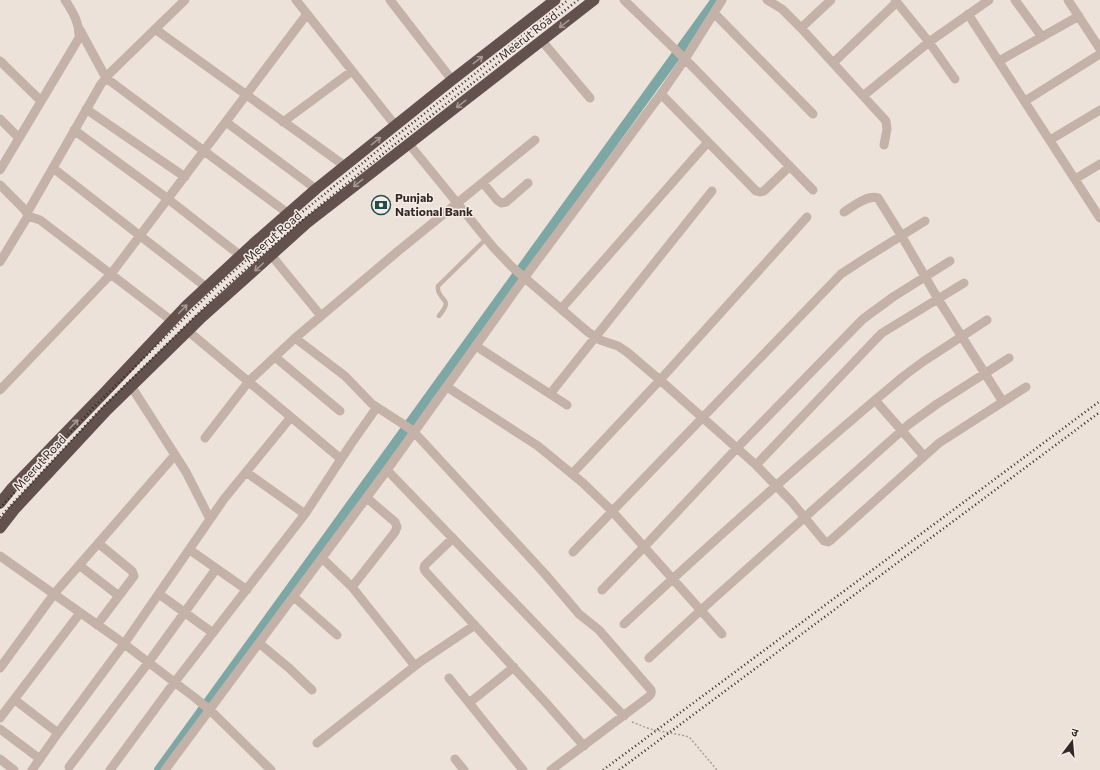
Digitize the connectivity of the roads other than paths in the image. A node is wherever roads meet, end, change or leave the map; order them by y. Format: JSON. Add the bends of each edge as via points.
{"nodes":[{"id":1,"x":65,"y":0,"type":"edge"},
{"id":2,"x":185,"y":0,"type":"edge"},
{"id":3,"x":296,"y":0,"type":"edge"},
{"id":4,"x":390,"y":0,"type":"edge"},
{"id":5,"x":555,"y":0,"type":"edge"},
{"id":6,"x":594,"y":0,"type":"edge"},
{"id":7,"x":624,"y":0,"type":"edge"},
{"id":8,"x":722,"y":0,"type":"edge"},
{"id":9,"x":831,"y":0,"type":"edge"},
{"id":10,"x":989,"y":0,"type":"edge"},
{"id":11,"x":1015,"y":0,"type":"edge"},
{"id":12,"x":1068,"y":0,"type":"edge"},
{"id":13,"x":773,"y":1,"type":"edge"},
{"id":14,"x":896,"y":1,"type":"edge"},
{"id":15,"x":714,"y":13,"type":"junction"},
{"id":16,"x":307,"y":14,"type":"junction"},
{"id":17,"x":968,"y":14,"type":"junction"},
{"id":18,"x":1079,"y":16,"type":"junction"},
{"id":19,"x":801,"y":28,"type":"junction"},
{"id":20,"x":155,"y":29,"type":"junction"},
{"id":21,"x":80,"y":30,"type":"junction"},
{"id":22,"x":1042,"y":37,"type":"junction"},
{"id":23,"x":542,"y":41,"type":"junction"},
{"id":24,"x":929,"y":42,"type":"junction"},
{"id":25,"x":1100,"y":49,"type":"edge"},
{"id":26,"x":1100,"y":54,"type":"edge"},
{"id":27,"x":684,"y":58,"type":"junction"},
{"id":28,"x":999,"y":61,"type":"junction"},
{"id":29,"x":0,"y":62,"type":"edge"},
{"id":30,"x":833,"y":63,"type":"junction"},
{"id":31,"x":352,"y":71,"type":"junction"},
{"id":32,"x":106,"y":78,"type":"junction"},
{"id":33,"x":955,"y":79,"type":"dead end"},
{"id":34,"x":452,"y":80,"type":"junction"},
{"id":35,"x":661,"y":94,"type":"junction"},
{"id":36,"x":246,"y":95,"type":"junction"},
{"id":37,"x":863,"y":96,"type":"junction"},
{"id":38,"x":590,"y":98,"type":"dead end"},
{"id":39,"x":41,"y":101,"type":"junction"},
{"id":40,"x":1025,"y":102,"type":"junction"},
{"id":41,"x":86,"y":109,"type":"junction"},
{"id":42,"x":1100,"y":110,"type":"edge"},
{"id":43,"x":813,"y":114,"type":"dead end"},
{"id":44,"x":0,"y":119,"type":"edge"},
{"id":45,"x":226,"y":122,"type":"junction"},
{"id":46,"x":282,"y":122,"type":"junction"},
{"id":47,"x":396,"y":125,"type":"junction"},
{"id":48,"x":74,"y":130,"type":"junction"},
{"id":49,"x":19,"y":138,"type":"junction"},
{"id":50,"x":535,"y":140,"type":"dead end"},
{"id":51,"x":1050,"y":140,"type":"junction"},
{"id":52,"x":708,"y":142,"type":"junction"},
{"id":53,"x":409,"y":144,"type":"junction"},
{"id":54,"x":884,"y":145,"type":"dead end"},
{"id":55,"x":204,"y":151,"type":"junction"},
{"id":56,"x":1100,"y":164,"type":"edge"},
{"id":57,"x":345,"y":166,"type":"junction"},
{"id":58,"x":790,"y":166,"type":"junction"},
{"id":59,"x":53,"y":168,"type":"junction"},
{"id":60,"x":0,"y":170,"type":"edge"},
{"id":61,"x":185,"y":177,"type":"junction"},
{"id":62,"x":1075,"y":179,"type":"junction"},
{"id":63,"x":483,"y":183,"type":"junction"},
{"id":64,"x":528,"y":183,"type":"dead end"},
{"id":65,"x":0,"y":185,"type":"edge"},
{"id":66,"x":316,"y":189,"type":"junction"},
{"id":67,"x":812,"y":190,"type":"dead end"},
{"id":68,"x":712,"y":191,"type":"dead end"},
{"id":69,"x":168,"y":199,"type":"junction"},
{"id":70,"x":457,"y":204,"type":"junction"},
{"id":71,"x":844,"y":212,"type":"dead end"},
{"id":72,"x":28,"y":214,"type":"junction"},
{"id":73,"x":288,"y":214,"type":"junction"},
{"id":74,"x":807,"y":217,"type":"dead end"},
{"id":75,"x":1100,"y":218,"type":"edge"},
{"id":76,"x":925,"y":221,"type":"dead end"},
{"id":77,"x":305,"y":226,"type":"junction"},
{"id":78,"x":141,"y":236,"type":"junction"},
{"id":79,"x":901,"y":236,"type":"junction"},
{"id":80,"x":486,"y":239,"type":"junction"},
{"id":81,"x":271,"y":255,"type":"junction"},
{"id":82,"x":241,"y":256,"type":"junction"},
{"id":83,"x":950,"y":261,"type":"dead end"},
{"id":84,"x":0,"y":262,"type":"edge"},
{"id":85,"x":111,"y":274,"type":"junction"},
{"id":86,"x":523,"y":276,"type":"junction"},
{"id":87,"x":925,"y":277,"type":"junction"},
{"id":88,"x":964,"y":283,"type":"dead end"},
{"id":89,"x":206,"y":287,"type":"junction"},
{"id":90,"x":938,"y":299,"type":"junction"},
{"id":91,"x":561,"y":310,"type":"junction"},
{"id":92,"x":321,"y":316,"type":"junction"},
{"id":93,"x":439,"y":316,"type":"dead end"},
{"id":94,"x":172,"y":320,"type":"junction"},
{"id":95,"x":987,"y":320,"type":"dead end"},
{"id":96,"x":188,"y":331,"type":"junction"},
{"id":97,"x":595,"y":337,"type":"junction"},
{"id":98,"x":961,"y":337,"type":"junction"},
{"id":99,"x":295,"y":338,"type":"junction"},
{"id":100,"x":476,"y":346,"type":"junction"},
{"id":101,"x":275,"y":357,"type":"junction"},
{"id":102,"x":1009,"y":358,"type":"dead end"},
{"id":103,"x":984,"y":374,"type":"junction"},
{"id":104,"x":660,"y":380,"type":"junction"},
{"id":105,"x":249,"y":381,"type":"junction"},
{"id":106,"x":131,"y":386,"type":"junction"},
{"id":107,"x":447,"y":387,"type":"junction"},
{"id":108,"x":1026,"y":387,"type":"dead end"},
{"id":109,"x":0,"y":390,"type":"edge"},
{"id":110,"x":550,"y":394,"type":"junction"},
{"id":111,"x":875,"y":400,"type":"junction"},
{"id":112,"x":1002,"y":402,"type":"junction"},
{"id":113,"x":567,"y":405,"type":"dead end"},
{"id":114,"x":377,"y":407,"type":"junction"},
{"id":115,"x":340,"y":411,"type":"dead end"},
{"id":116,"x":292,"y":417,"type":"junction"},
{"id":117,"x":702,"y":418,"type":"junction"},
{"id":118,"x":409,"y":428,"type":"junction"},
{"id":119,"x":902,"y":431,"type":"junction"},
{"id":120,"x":205,"y":438,"type":"dead end"},
{"id":121,"x":736,"y":449,"type":"junction"},
{"id":122,"x":175,"y":455,"type":"junction"},
{"id":123,"x":924,"y":456,"type":"junction"},
{"id":124,"x":341,"y":459,"type":"junction"},
{"id":125,"x":756,"y":466,"type":"junction"},
{"id":126,"x":387,"y":470,"type":"junction"},
{"id":127,"x":246,"y":472,"type":"junction"},
{"id":128,"x":572,"y":474,"type":"junction"},
{"id":129,"x":776,"y":486,"type":"junction"},
{"id":130,"x":366,"y":498,"type":"junction"},
{"id":131,"x":0,"y":503,"type":"edge"},
{"id":132,"x":612,"y":512,"type":"junction"},
{"id":133,"x":305,"y":514,"type":"junction"},
{"id":134,"x":804,"y":517,"type":"junction"},
{"id":135,"x":210,"y":519,"type":"junction"},
{"id":136,"x":0,"y":528,"type":"edge"},
{"id":137,"x":453,"y":538,"type":"junction"},
{"id":138,"x":98,"y":543,"type":"junction"},
{"id":139,"x":644,"y":547,"type":"junction"},
{"id":140,"x":190,"y":550,"type":"junction"},
{"id":141,"x":573,"y":552,"type":"dead end"},
{"id":142,"x":0,"y":556,"type":"edge"},
{"id":143,"x":322,"y":558,"type":"junction"},
{"id":144,"x":79,"y":565,"type":"junction"},
{"id":145,"x":216,"y":569,"type":"junction"},
{"id":146,"x":673,"y":579,"type":"junction"},
{"id":147,"x":352,"y":587,"type":"junction"},
{"id":148,"x":247,"y":590,"type":"junction"},
{"id":149,"x":602,"y":590,"type":"dead end"},
{"id":150,"x":54,"y":594,"type":"junction"},
{"id":151,"x":159,"y":594,"type":"junction"},
{"id":152,"x":119,"y":596,"type":"junction"},
{"id":153,"x":294,"y":597,"type":"junction"},
{"id":154,"x":701,"y":610,"type":"junction"},
{"id":155,"x":80,"y":613,"type":"junction"},
{"id":156,"x":185,"y":613,"type":"junction"},
{"id":157,"x":624,"y":624,"type":"dead end"},
{"id":158,"x":97,"y":625,"type":"junction"},
{"id":159,"x":475,"y":625,"type":"junction"},
{"id":160,"x":213,"y":633,"type":"junction"},
{"id":161,"x":722,"y":634,"type":"dead end"},
{"id":162,"x":337,"y":635,"type":"dead end"},
{"id":163,"x":259,"y":643,"type":"junction"},
{"id":164,"x":124,"y":644,"type":"junction"},
{"id":165,"x":649,"y":658,"type":"dead end"},
{"id":166,"x":148,"y":662,"type":"junction"},
{"id":167,"x":415,"y":666,"type":"junction"},
{"id":168,"x":514,"y":667,"type":"junction"},
{"id":169,"x":0,"y":668,"type":"edge"},
{"id":170,"x":449,"y":678,"type":"dead end"},
{"id":171,"x":174,"y":682,"type":"junction"},
{"id":172,"x":312,"y":690,"type":"dead end"},
{"id":173,"x":15,"y":700,"type":"junction"},
{"id":174,"x":469,"y":703,"type":"junction"},
{"id":175,"x":207,"y":709,"type":"junction"},
{"id":176,"x":624,"y":716,"type":"junction"},
{"id":177,"x":0,"y":718,"type":"edge"},
{"id":178,"x":0,"y":729,"type":"edge"},
{"id":179,"x":58,"y":733,"type":"junction"},
{"id":180,"x":317,"y":743,"type":"dead end"},
{"id":181,"x":584,"y":746,"type":"junction"},
{"id":182,"x":0,"y":759,"type":"edge"},
{"id":183,"x":455,"y":759,"type":"dead end"},
{"id":184,"x":40,"y":760,"type":"junction"},
{"id":185,"x":69,"y":767,"type":"dead end"},
{"id":186,"x":14,"y":770,"type":"edge"},
{"id":187,"x":32,"y":770,"type":"edge"},
{"id":188,"x":110,"y":770,"type":"edge"},
{"id":189,"x":165,"y":770,"type":"edge"},
{"id":190,"x":271,"y":770,"type":"edge"},
{"id":191,"x":464,"y":770,"type":"edge"},
{"id":192,"x":523,"y":770,"type":"edge"},
{"id":193,"x":551,"y":770,"type":"edge"}],
"edges":[{"from":1,"to":21,"type":"street"},
{"from":2,"to":20,"type":"street"},
{"from":3,"to":16,"type":"street"},
{"from":4,"to":34,"type":"street"},
{"from":34,"to":5,"type":"highway","name":"Meerut Road","one_way":true},
{"from":6,"to":23,"type":"highway","name":"Meerut Road","one_way":true},
{"from":7,"to":27,"type":"street"},
{"from":8,"to":15,"type":"street"},
{"from":9,"to":19,"type":"street"},
{"from":10,"to":17,"type":"street"},
{"from":11,"to":22,"type":"street"},
{"from":12,"to":18,"type":"street"},
{"from":13,"to":19,"type":"street"},
{"from":14,"to":24,"type":"street"},
{"from":14,"to":30,"type":"street"},
{"from":15,"to":27,"type":"street"},
{"from":15,"to":43,"type":"street"},
{"from":16,"to":31,"type":"street"},
{"from":16,"to":36,"type":"street"},
{"from":17,"to":24,"type":"street"},
{"from":17,"to":28,"type":"street"},
{"from":18,"to":22,"type":"street"},
{"from":18,"to":25,"type":"street"},
{"from":19,"to":30,"type":"street"},
{"from":20,"to":32,"type":"street"},
{"from":20,"to":36,"type":"street"},
{"from":21,"to":32,"type":"street"},
{"from":21,"to":39,"type":"street","via":[[79,38]]},
{"from":22,"to":28,"type":"street"},
{"from":23,"to":38,"type":"street"},
{"from":23,"to":53,"type":"highway","name":"Meerut Road","one_way":true},
{"from":24,"to":33,"type":"street"},
{"from":24,"to":37,"type":"street"},
{"from":26,"to":40,"type":"street"},
{"from":27,"to":35,"type":"street"},
{"from":27,"to":58,"type":"street"},
{"from":28,"to":40,"type":"street"},
{"from":29,"to":39,"type":"street"},
{"from":30,"to":37,"type":"street"},
{"from":31,"to":46,"type":"street"},
{"from":31,"to":47,"type":"street"},
{"from":32,"to":41,"type":"street"},
{"from":32,"to":55,"type":"street"},
{"from":34,"to":47,"type":"highway","name":"Meerut Road"},
{"from":35,"to":52,"type":"street"},
{"from":35,"to":86,"type":"street"},
{"from":36,"to":45,"type":"street"},
{"from":36,"to":46,"type":"street"},
{"from":37,"to":54,"type":"street","via":[[886,121]]},
{"from":39,"to":49,"type":"street"},
{"from":40,"to":51,"type":"street"},
{"from":41,"to":48,"type":"street"},
{"from":41,"to":61,"type":"street"},
{"from":42,"to":51,"type":"street"},
{"from":44,"to":49,"type":"street"},
{"from":45,"to":55,"type":"street"},
{"from":45,"to":66,"type":"street"},
{"from":46,"to":57,"type":"street"},
{"from":57,"to":47,"type":"highway","name":"Meerut Road","one_way":true},
{"from":48,"to":59,"type":"street"},
{"from":48,"to":69,"type":"street"},
{"from":49,"to":60,"type":"street"},
{"from":50,"to":63,"type":"street"},
{"from":51,"to":62,"type":"street"},
{"from":52,"to":58,"type":"street","via":[[756,191],[764,191]]},
{"from":52,"to":91,"type":"street"},
{"from":53,"to":70,"type":"street"},
{"from":53,"to":77,"type":"highway","name":"Meerut Road","one_way":true},
{"from":55,"to":61,"type":"street"},
{"from":55,"to":73,"type":"street"},
{"from":56,"to":62,"type":"street"},
{"from":57,"to":66,"type":"highway","name":"Meerut Road"},
{"from":58,"to":67,"type":"street"},
{"from":59,"to":72,"type":"street"},
{"from":59,"to":78,"type":"street"},
{"from":61,"to":69,"type":"street"},
{"from":62,"to":75,"type":"street"},
{"from":63,"to":64,"type":"street","via":[[501,203],[506,202]]},
{"from":63,"to":70,"type":"street"},
{"from":65,"to":72,"type":"street"},
{"from":66,"to":73,"type":"highway","name":"Meerut Road"},
{"from":68,"to":97,"type":"street"},
{"from":69,"to":78,"type":"street"},
{"from":69,"to":82,"type":"street"},
{"from":70,"to":80,"type":"street"},
{"from":70,"to":92,"type":"street"},
{"from":71,"to":79,"type":"street","via":[[874,196],[881,202]]},
{"from":72,"to":84,"type":"street"},
{"from":72,"to":85,"type":"street","via":[[40,220]]},
{"from":73,"to":77,"type":"street"},
{"from":73,"to":82,"type":"highway","name":"Meerut Road"},
{"from":74,"to":104,"type":"street"},
{"from":76,"to":79,"type":"street"},
{"from":77,"to":81,"type":"highway","name":"Meerut Road"},
{"from":78,"to":85,"type":"street"},
{"from":78,"to":89,"type":"street"},
{"from":79,"to":87,"type":"street"},
{"from":79,"to":117,"type":"street","via":[[842,274]]},
{"from":80,"to":86,"type":"street"},
{"from":80,"to":93,"type":"lane","via":[[438,286],[438,294],[446,304]]},
{"from":81,"to":92,"type":"street"},
{"from":81,"to":96,"type":"highway","name":"Meerut Road","one_way":true},
{"from":82,"to":89,"type":"highway","name":"Meerut Road"},
{"from":83,"to":87,"type":"street"},
{"from":85,"to":94,"type":"street"},
{"from":85,"to":109,"type":"street"},
{"from":86,"to":91,"type":"street"},
{"from":86,"to":100,"type":"street"},
{"from":87,"to":90,"type":"street"},
{"from":87,"to":121,"type":"street","via":[[863,319]]},
{"from":88,"to":90,"type":"street"},
{"from":94,"to":89,"type":"highway","name":"Meerut Road","one_way":true},
{"from":90,"to":98,"type":"street"},
{"from":90,"to":125,"type":"street","via":[[882,333]]},
{"from":91,"to":97,"type":"street"},
{"from":92,"to":99,"type":"street"},
{"from":131,"to":94,"type":"highway","name":"Meerut Road","one_way":true},
{"from":95,"to":98,"type":"street"},
{"from":96,"to":105,"type":"street"},
{"from":96,"to":106,"type":"highway","name":"Meerut Road"},
{"from":97,"to":104,"type":"street","via":[[622,348]]},
{"from":97,"to":110,"type":"street"},
{"from":98,"to":103,"type":"street"},
{"from":98,"to":111,"type":"street","via":[[914,367]]},
{"from":99,"to":101,"type":"street"},
{"from":99,"to":114,"type":"street","via":[[341,373]]},
{"from":100,"to":107,"type":"street"},
{"from":100,"to":110,"type":"street"},
{"from":101,"to":105,"type":"street"},
{"from":101,"to":115,"type":"street"},
{"from":102,"to":103,"type":"street"},
{"from":103,"to":112,"type":"street"},
{"from":103,"to":119,"type":"street","via":[[928,410]]},
{"from":104,"to":117,"type":"street"},
{"from":104,"to":128,"type":"street"},
{"from":105,"to":116,"type":"street"},
{"from":105,"to":120,"type":"street"},
{"from":106,"to":122,"type":"street"},
{"from":106,"to":136,"type":"highway","name":"Meerut Road"},
{"from":107,"to":118,"type":"street"},
{"from":107,"to":128,"type":"street","via":[[538,446]]},
{"from":108,"to":112,"type":"street"},
{"from":110,"to":113,"type":"street"},
{"from":111,"to":119,"type":"street"},
{"from":111,"to":129,"type":"street"},
{"from":112,"to":123,"type":"street","via":[[946,438]]},
{"from":114,"to":118,"type":"street"},
{"from":114,"to":124,"type":"street"},
{"from":116,"to":124,"type":"street"},
{"from":116,"to":127,"type":"street"},
{"from":117,"to":121,"type":"street"},
{"from":117,"to":132,"type":"street"},
{"from":118,"to":126,"type":"street"},
{"from":118,"to":176,"type":"street","via":[[579,614],[599,630],[651,690],[650,696]]},
{"from":119,"to":123,"type":"street"},
{"from":119,"to":134,"type":"street"},
{"from":121,"to":125,"type":"street"},
{"from":121,"to":139,"type":"street"},
{"from":122,"to":135,"type":"street"},
{"from":122,"to":138,"type":"street"},
{"from":123,"to":134,"type":"street","via":[[828,542],[821,538]]},
{"from":124,"to":133,"type":"street"},
{"from":125,"to":129,"type":"street"},
{"from":126,"to":130,"type":"street"},
{"from":126,"to":137,"type":"street"},
{"from":127,"to":133,"type":"street"},
{"from":127,"to":135,"type":"street"},
{"from":128,"to":132,"type":"street"},
{"from":129,"to":134,"type":"street"},
{"from":129,"to":146,"type":"street"},
{"from":130,"to":143,"type":"street"},
{"from":130,"to":147,"type":"street","via":[[395,522],[397,527]]},
{"from":132,"to":139,"type":"street"},
{"from":132,"to":141,"type":"street"},
{"from":133,"to":148,"type":"street"},
{"from":134,"to":154,"type":"street"},
{"from":135,"to":140,"type":"street"},
{"from":137,"to":159,"type":"street","via":[[424,568]]},
{"from":137,"to":176,"type":"street"},
{"from":138,"to":144,"type":"street"},
{"from":138,"to":152,"type":"street","via":[[134,574]]},
{"from":139,"to":146,"type":"street"},
{"from":139,"to":149,"type":"street"},
{"from":140,"to":145,"type":"street"},
{"from":140,"to":151,"type":"street"},
{"from":142,"to":150,"type":"street"},
{"from":143,"to":147,"type":"street"},
{"from":143,"to":153,"type":"street"},
{"from":144,"to":150,"type":"street"},
{"from":144,"to":152,"type":"street"},
{"from":145,"to":148,"type":"street"},
{"from":145,"to":156,"type":"street"},
{"from":146,"to":154,"type":"street"},
{"from":146,"to":157,"type":"street"},
{"from":147,"to":167,"type":"street"},
{"from":148,"to":160,"type":"street"},
{"from":150,"to":155,"type":"street"},
{"from":150,"to":169,"type":"street"},
{"from":151,"to":156,"type":"street"},
{"from":151,"to":164,"type":"street"},
{"from":152,"to":158,"type":"street"},
{"from":153,"to":162,"type":"street"},
{"from":153,"to":163,"type":"street"},
{"from":154,"to":161,"type":"street"},
{"from":154,"to":165,"type":"street"},
{"from":155,"to":158,"type":"street"},
{"from":155,"to":173,"type":"street"},
{"from":156,"to":160,"type":"street"},
{"from":156,"to":166,"type":"street"},
{"from":158,"to":164,"type":"street"},
{"from":159,"to":167,"type":"street"},
{"from":159,"to":168,"type":"street"},
{"from":160,"to":171,"type":"street"},
{"from":163,"to":172,"type":"street"},
{"from":163,"to":175,"type":"street"},
{"from":164,"to":166,"type":"street"},
{"from":164,"to":179,"type":"street"},
{"from":166,"to":171,"type":"street"},
{"from":166,"to":185,"type":"street"},
{"from":167,"to":180,"type":"street"},
{"from":168,"to":174,"type":"street"},
{"from":168,"to":181,"type":"street"},
{"from":170,"to":174,"type":"street"},
{"from":171,"to":175,"type":"street"},
{"from":171,"to":188,"type":"street"},
{"from":173,"to":177,"type":"street"},
{"from":173,"to":179,"type":"street"},
{"from":174,"to":192,"type":"street"},
{"from":175,"to":189,"type":"street"},
{"from":175,"to":190,"type":"street"},
{"from":176,"to":181,"type":"street"},
{"from":178,"to":184,"type":"street"},
{"from":179,"to":184,"type":"street"},
{"from":181,"to":193,"type":"street"},
{"from":182,"to":186,"type":"street"},
{"from":183,"to":191,"type":"street"},
{"from":184,"to":187,"type":"street"}]}
